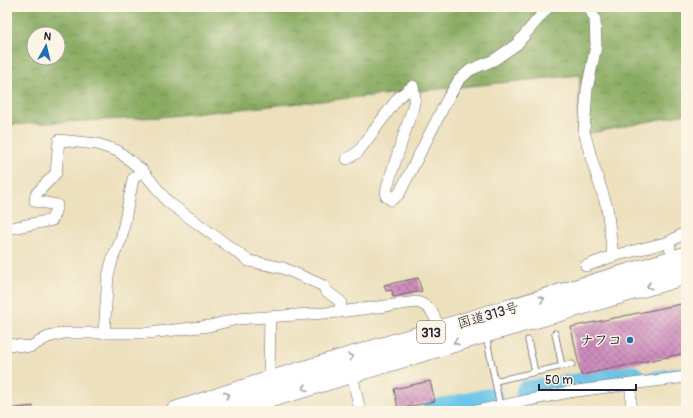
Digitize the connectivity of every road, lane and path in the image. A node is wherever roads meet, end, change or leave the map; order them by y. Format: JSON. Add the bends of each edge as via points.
{"nodes":[{"id":1,"x":548,"y":7,"type":"edge"},
{"id":2,"x":589,"y":7,"type":"edge"},
{"id":3,"x":347,"y":159,"type":"dead end"},
{"id":4,"x":142,"y":170,"type":"junction"},
{"id":5,"x":7,"y":229,"type":"edge"},
{"id":6,"x":686,"y":232,"type":"edge"},
{"id":7,"x":669,"y":242,"type":"junction"},
{"id":8,"x":613,"y":256,"type":"junction"},
{"id":9,"x":679,"y":258,"type":"edge"},
{"id":10,"x":586,"y":266,"type":"dead end"},
{"id":11,"x":681,"y":277,"type":"edge"},
{"id":12,"x":339,"y":312,"type":"junction"},
{"id":13,"x":270,"y":317,"type":"junction"},
{"id":14,"x":439,"y":329,"type":"junction"},
{"id":15,"x":104,"y":333,"type":"junction"},
{"id":16,"x":486,"y":333,"type":"junction"},
{"id":17,"x":555,"y":333,"type":"dead end"},
{"id":18,"x":528,"y":340,"type":"dead end"},
{"id":19,"x":7,"y":344,"type":"edge"},
{"id":20,"x":572,"y":364,"type":"dead end"},
{"id":21,"x":562,"y":366,"type":"junction"},
{"id":22,"x":535,"y":372,"type":"junction"},
{"id":23,"x":352,"y":374,"type":"junction"},
{"id":24,"x":686,"y":377,"type":"edge"},
{"id":25,"x":272,"y":380,"type":"junction"},
{"id":26,"x":495,"y":381,"type":"junction"},
{"id":27,"x":631,"y":385,"type":"junction"},
{"id":28,"x":500,"y":408,"type":"edge"},
{"id":29,"x":176,"y":411,"type":"edge"},
{"id":30,"x":227,"y":411,"type":"edge"},
{"id":31,"x":360,"y":411,"type":"edge"},
{"id":32,"x":476,"y":411,"type":"edge"},
{"id":33,"x":629,"y":411,"type":"edge"}],
"edges":[{"from":1,"to":3,"type":"street","via":[[517,44],[494,60],[470,70],[459,80],[400,194],[391,200],[386,196],[415,98],[413,86],[398,98],[358,152]]},
{"from":2,"to":8,"type":"street","via":[[595,19],[596,46],[587,89],[584,130],[607,207]]},
{"from":4,"to":5,"type":"street","via":[[118,151],[97,144],[59,140],[56,173],[36,194],[35,201],[58,205],[52,220]]},
{"from":4,"to":12,"type":"street","via":[[168,202],[249,261],[283,268],[324,286],[324,290],[341,302]]},
{"from":4,"to":15,"type":"street","via":[[133,179],[121,240],[108,276]]},
{"from":6,"to":7,"type":"street"},
{"from":7,"to":8,"type":"street"},
{"from":7,"to":9,"type":"street"},
{"from":8,"to":10,"type":"street"},
{"from":9,"to":11,"type":"street"},
{"from":14,"to":9,"type":"highway","name":"国道313号","number":"313","one_way":true},
{"from":11,"to":16,"type":"highway","name":"国道313号","number":"313","one_way":true},
{"from":12,"to":13,"type":"street"},
{"from":12,"to":14,"type":"street","via":[[417,302],[425,304],[430,309]]},
{"from":13,"to":15,"type":"street","via":[[237,319],[209,326],[149,333]]},
{"from":13,"to":25,"type":"street","via":[[269,370]]},
{"from":25,"to":14,"type":"highway","name":"国道313号","number":"313","one_way":true},
{"from":15,"to":19,"type":"street","via":[[55,335],[30,347]]},
{"from":16,"to":23,"type":"highway","name":"国道313号","number":"313","one_way":true},
{"from":16,"to":26,"type":"lane"},
{"from":17,"to":21,"type":"lane"},
{"from":18,"to":22,"type":"lane"},
{"from":20,"to":21,"type":"lane"},
{"from":21,"to":22,"type":"lane"},
{"from":22,"to":26,"type":"lane"},
{"from":23,"to":30,"type":"highway","name":"国道313号","number":"313","one_way":true},
{"from":23,"to":31,"type":"street"},
{"from":24,"to":27,"type":"street"},
{"from":29,"to":25,"type":"highway","name":"国道313号","number":"313","one_way":true},
{"from":26,"to":28,"type":"lane"},
{"from":27,"to":28,"type":"street","via":[[569,392]]},
{"from":27,"to":33,"type":"street"},
{"from":28,"to":32,"type":"street"}]}
